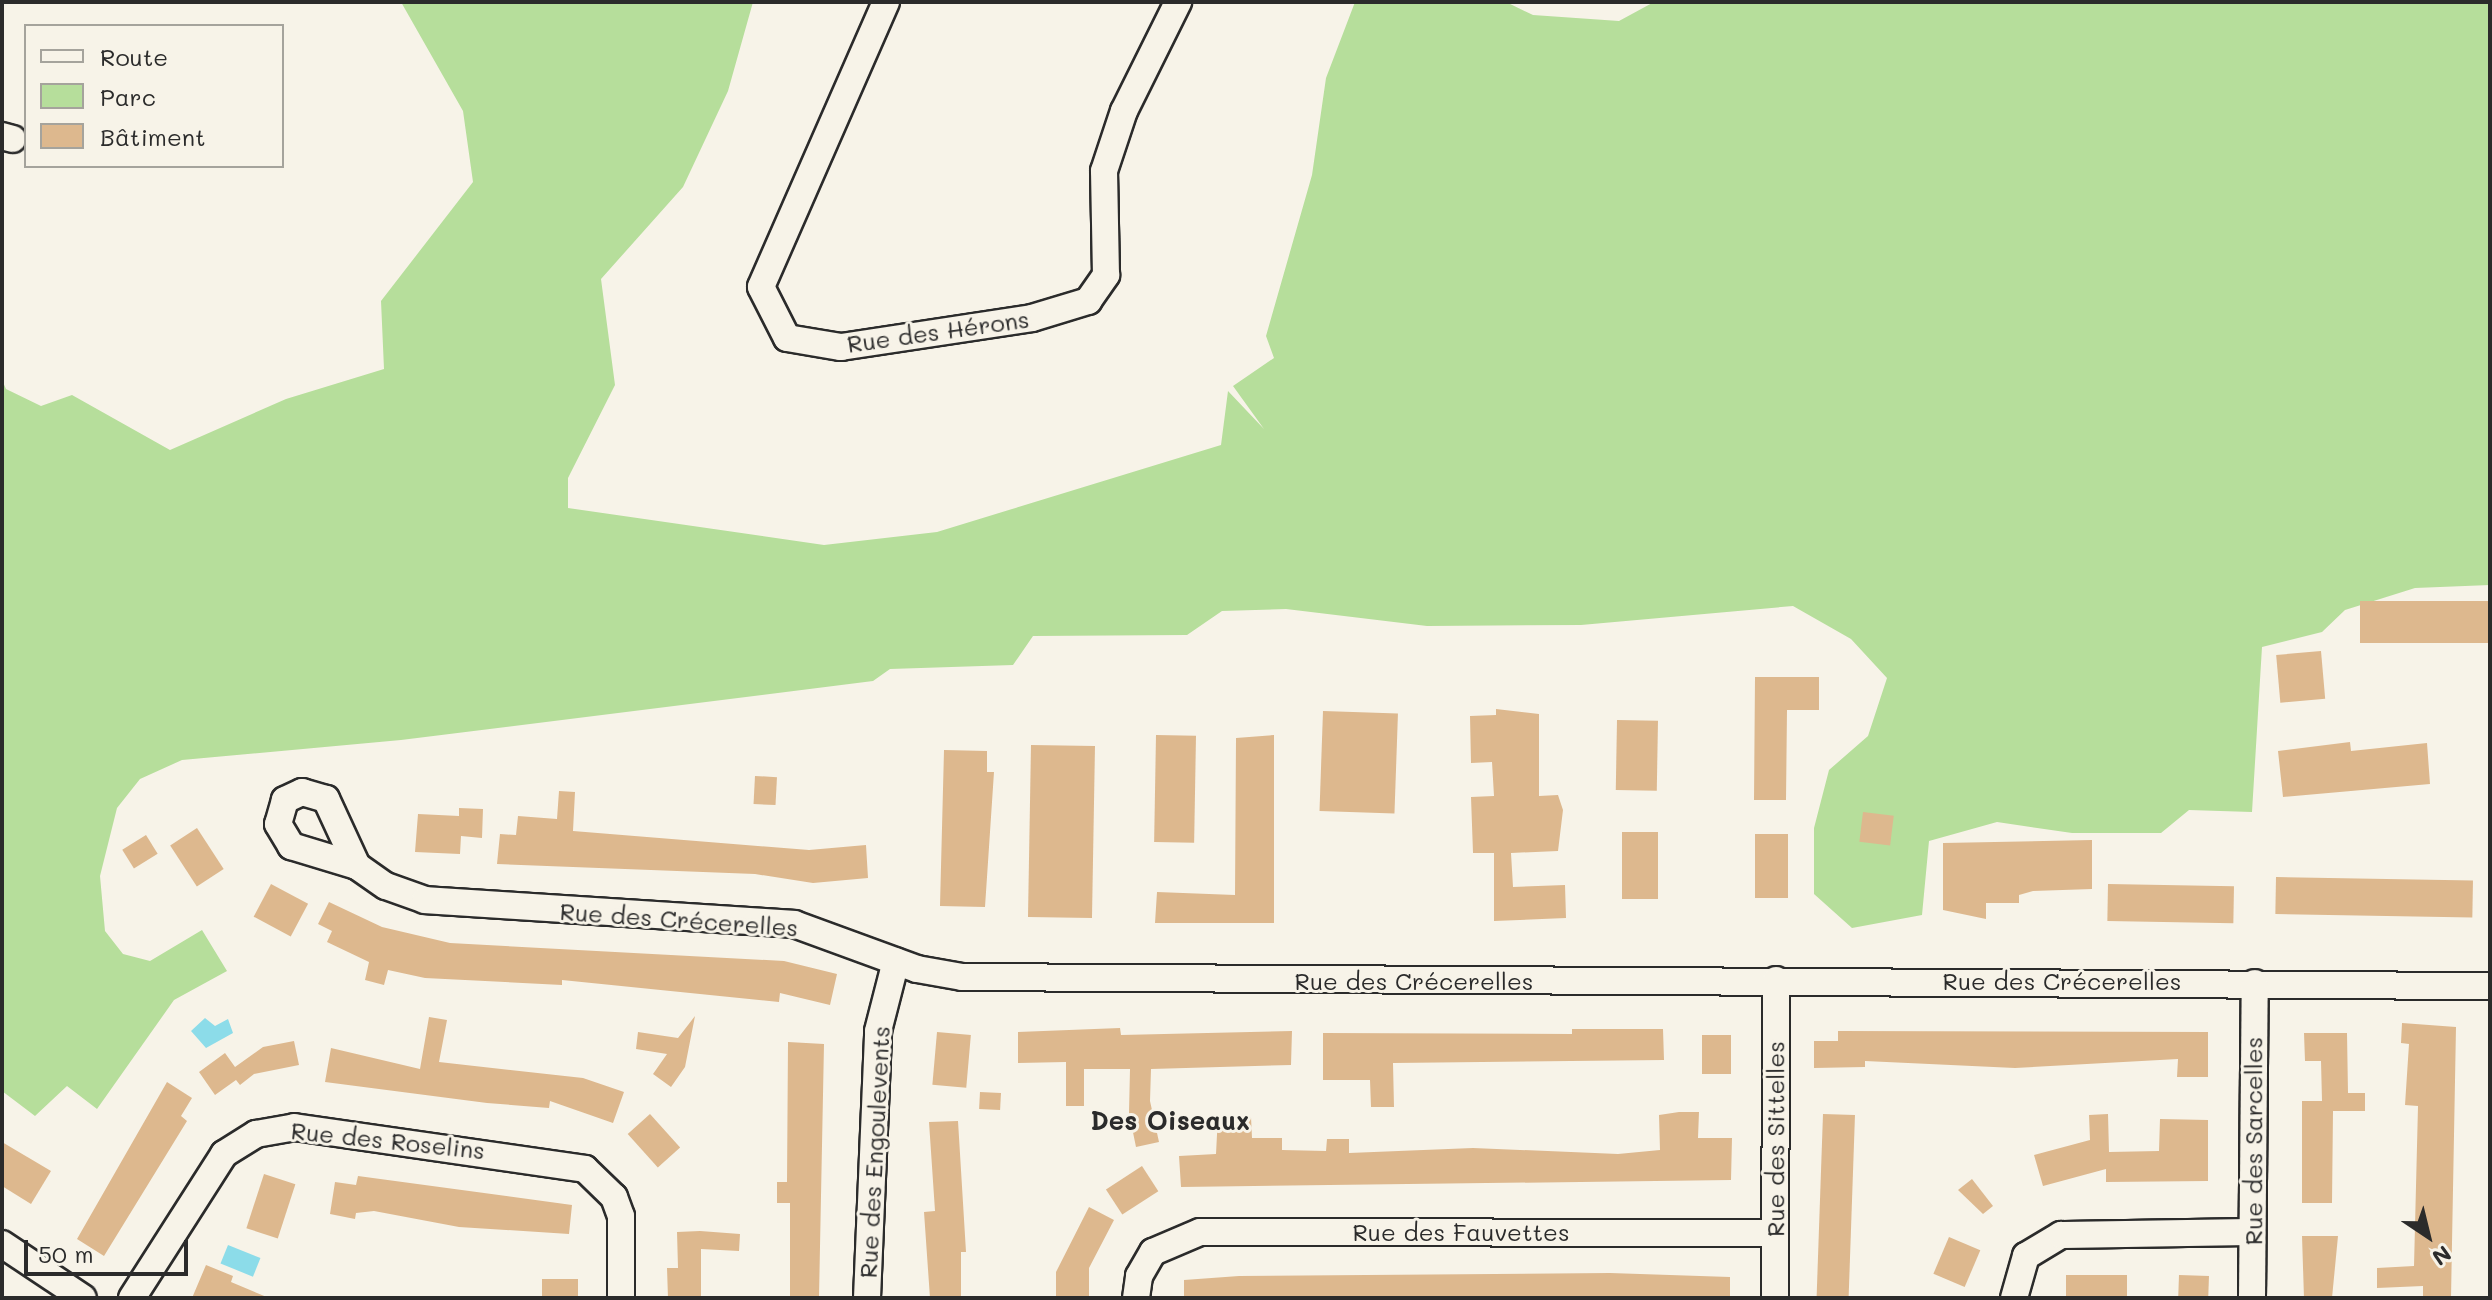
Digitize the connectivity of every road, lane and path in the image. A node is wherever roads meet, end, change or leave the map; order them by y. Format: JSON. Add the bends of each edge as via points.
{"nodes":[{"id":1,"x":886,"y":2,"type":"edge"},
{"id":2,"x":1178,"y":2,"type":"edge"},
{"id":3,"x":357,"y":866,"type":"dead end"},
{"id":4,"x":896,"y":961,"type":"junction"},
{"id":5,"x":1776,"y":980,"type":"junction"},
{"id":6,"x":2255,"y":983,"type":"junction"},
{"id":7,"x":2490,"y":986,"type":"edge"},
{"id":8,"x":2252,"y":1232,"type":"junction"},
{"id":9,"x":1775,"y":1233,"type":"junction"},
{"id":10,"x":2,"y":1244,"type":"edge"},
{"id":11,"x":83,"y":1298,"type":"edge"},
{"id":12,"x":132,"y":1298,"type":"edge"},
{"id":13,"x":621,"y":1298,"type":"edge"},
{"id":14,"x":867,"y":1298,"type":"edge"},
{"id":15,"x":1136,"y":1298,"type":"edge"},
{"id":16,"x":1775,"y":1298,"type":"edge"},
{"id":17,"x":2014,"y":1298,"type":"edge"},
{"id":18,"x":2252,"y":1298,"type":"edge"}],
"edges":[{"from":1,"to":2,"type":"street","name":"Rue des Hérons","via":[[761,287],[787,338],[841,347],[1032,318],[1088,301],[1106,275],[1104,171],[1124,111]]},
{"from":3,"to":4,"type":"street","name":"Rue des Crécerelles","via":[[425,900],[778,922],[831,933]]},
{"from":4,"to":5,"type":"street","name":"Rue des Crécerelles","via":[[938,975],[986,978]]},
{"from":4,"to":14,"type":"street","name":"Rue des Engoulevents","via":[[877,1045]]},
{"from":5,"to":6,"type":"street","name":"Rue des Crécerelles"},
{"from":5,"to":9,"type":"street","name":"Rue des Sittelles"},
{"from":6,"to":7,"type":"street","name":"Rue des Crécerelles"},
{"from":6,"to":8,"type":"street","name":"Rue des Sarcelles"},
{"from":8,"to":17,"type":"street","via":[[2061,1235],[2026,1256]]},
{"from":8,"to":18,"type":"street","name":"Rue des Sarcelles"},
{"from":9,"to":15,"type":"street","name":"Rue des Fauvettes","via":[[1200,1232],[1153,1252],[1139,1276]]},
{"from":9,"to":16,"type":"street","name":"Rue des Sittelles"},
{"from":10,"to":11,"type":"street"},
{"from":12,"to":13,"type":"street","name":"Rue des Roselins","via":[[224,1154],[256,1134],[294,1127],[548,1158],[585,1169],[614,1197],[621,1216]]}]}
